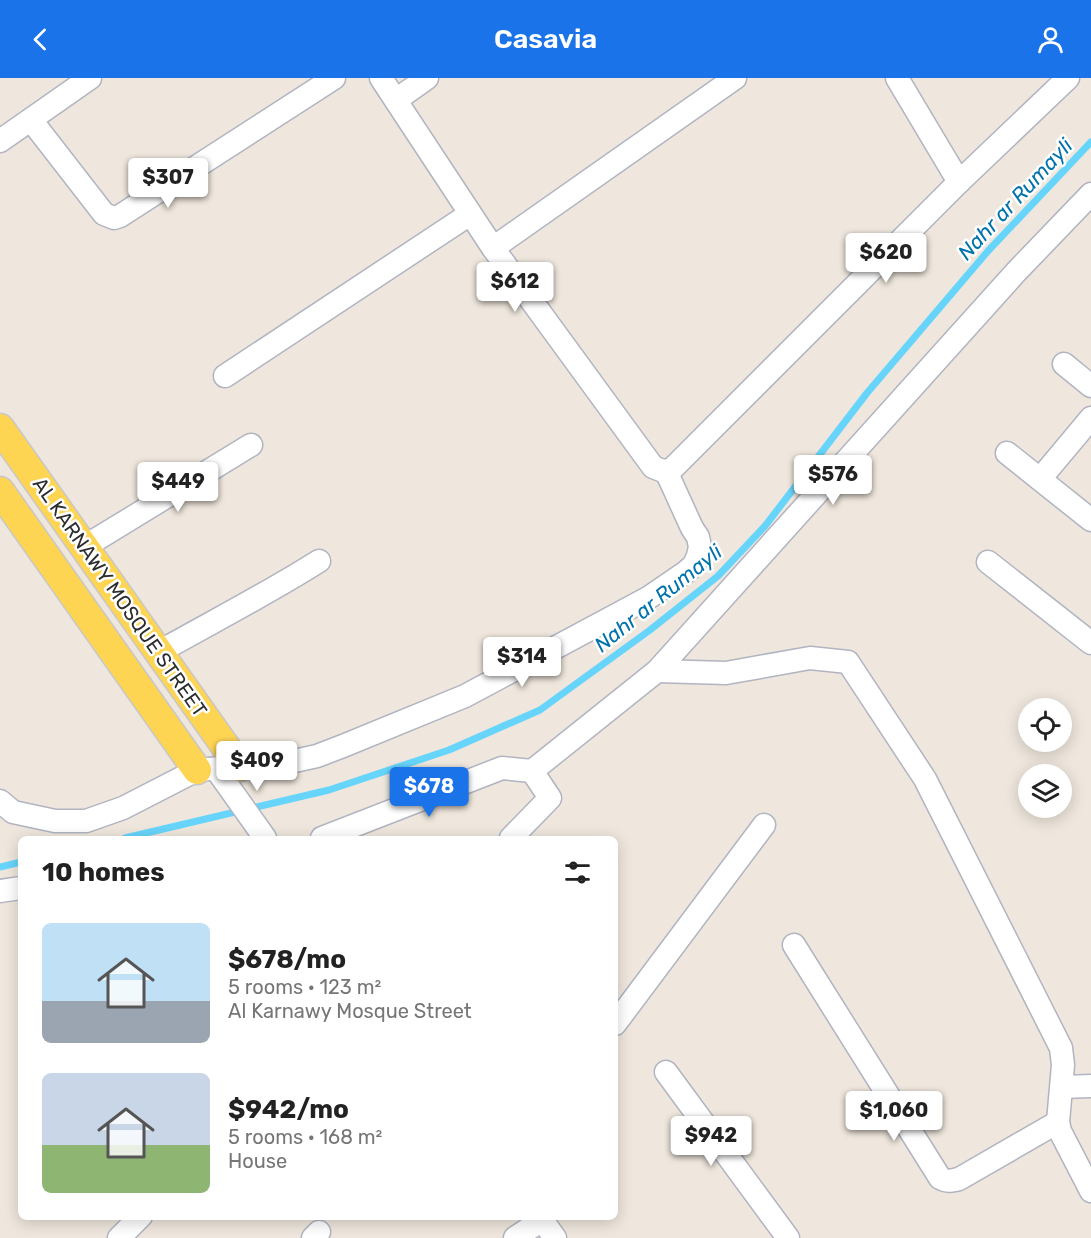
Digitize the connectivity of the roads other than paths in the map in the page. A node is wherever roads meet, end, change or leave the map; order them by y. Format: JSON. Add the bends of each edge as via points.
{"nodes":[{"id":1,"x":90,"y":78,"type":"edge"},
{"id":2,"x":334,"y":78,"type":"edge"},
{"id":3,"x":381,"y":78,"type":"edge"},
{"id":4,"x":427,"y":78,"type":"edge"},
{"id":5,"x":735,"y":78,"type":"edge"},
{"id":6,"x":897,"y":78,"type":"edge"},
{"id":7,"x":1068,"y":78,"type":"edge"},
{"id":8,"x":396,"y":100,"type":"junction"},
{"id":9,"x":31,"y":120,"type":"junction"},
{"id":10,"x":0,"y":141,"type":"edge"},
{"id":11,"x":959,"y":182,"type":"junction"},
{"id":12,"x":1091,"y":194,"type":"edge"},
{"id":13,"x":470,"y":214,"type":"junction"},
{"id":14,"x":493,"y":248,"type":"junction"},
{"id":15,"x":1064,"y":364,"type":"dead end"},
{"id":16,"x":225,"y":376,"type":"dead end"},
{"id":17,"x":1091,"y":386,"type":"edge"},
{"id":18,"x":1091,"y":418,"type":"edge"},
{"id":19,"x":0,"y":428,"type":"edge"},
{"id":20,"x":251,"y":445,"type":"dead end"},
{"id":21,"x":1006,"y":453,"type":"dead end"},
{"id":22,"x":666,"y":471,"type":"junction"},
{"id":23,"x":1040,"y":479,"type":"junction"},
{"id":24,"x":0,"y":491,"type":"edge"},
{"id":25,"x":1091,"y":520,"type":"edge"},
{"id":26,"x":84,"y":547,"type":"junction"},
{"id":27,"x":319,"y":561,"type":"dead end"},
{"id":28,"x":988,"y":562,"type":"dead end"},
{"id":29,"x":1091,"y":643,"type":"edge"},
{"id":30,"x":159,"y":652,"type":"junction"},
{"id":31,"x":657,"y":671,"type":"junction"},
{"id":32,"x":218,"y":768,"type":"junction"},
{"id":33,"x":532,"y":771,"type":"junction"},
{"id":34,"x":0,"y":801,"type":"edge"},
{"id":35,"x":764,"y":825,"type":"dead end"},
{"id":36,"x":264,"y":836,"type":"edge"},
{"id":37,"x":326,"y":836,"type":"edge"},
{"id":38,"x":513,"y":836,"type":"edge"},
{"id":39,"x":18,"y":888,"type":"edge"},
{"id":40,"x":0,"y":891,"type":"edge"},
{"id":41,"x":794,"y":945,"type":"dead end"},
{"id":42,"x":618,"y":1019,"type":"edge"},
{"id":43,"x":666,"y":1072,"type":"dead end"},
{"id":44,"x":1091,"y":1086,"type":"edge"},
{"id":45,"x":1062,"y":1087,"type":"junction"},
{"id":46,"x":1058,"y":1122,"type":"junction"},
{"id":47,"x":1091,"y":1191,"type":"edge"},
{"id":48,"x":137,"y":1220,"type":"edge"},
{"id":49,"x":119,"y":1238,"type":"edge"},
{"id":50,"x":515,"y":1238,"type":"edge"},
{"id":51,"x":555,"y":1238,"type":"edge"},
{"id":52,"x":788,"y":1238,"type":"edge"}],
"edges":[{"from":1,"to":9,"type":"street"},
{"from":2,"to":9,"type":"street","via":[[114,218],[104,214]]},
{"from":3,"to":8,"type":"street"},
{"from":4,"to":8,"type":"street"},
{"from":5,"to":14,"type":"street"},
{"from":6,"to":11,"type":"street"},
{"from":7,"to":11,"type":"street"},
{"from":8,"to":13,"type":"street"},
{"from":9,"to":10,"type":"street"},
{"from":11,"to":22,"type":"street"},
{"from":12,"to":31,"type":"street"},
{"from":13,"to":14,"type":"street"},
{"from":13,"to":16,"type":"street"},
{"from":14,"to":22,"type":"street","via":[[653,467]]},
{"from":15,"to":17,"type":"street"},
{"from":18,"to":23,"type":"street"},
{"from":19,"to":26,"type":"main road","name":"AL KARNAWY MOSQUE STREET"},
{"from":20,"to":26,"type":"street"},
{"from":21,"to":23,"type":"street"},
{"from":22,"to":32,"type":"street","via":[[700,547],[694,565],[648,598],[465,696],[317,756]]},
{"from":23,"to":25,"type":"street"},
{"from":24,"to":32,"type":"main road","name":"AL KARNAWY MOSQUE STREET"},
{"from":26,"to":30,"type":"main road","name":"AL KARNAWY MOSQUE STREET"},
{"from":27,"to":30,"type":"street"},
{"from":28,"to":29,"type":"street"},
{"from":30,"to":32,"type":"main road","name":"AL KARNAWY MOSQUE STREET"},
{"from":31,"to":33,"type":"street"},
{"from":31,"to":45,"type":"street","via":[[726,673],[810,658],[848,662],[925,779],[1061,1048]]},
{"from":32,"to":34,"type":"street","via":[[86,821],[55,821],[13,812]]},
{"from":32,"to":36,"type":"street"},
{"from":33,"to":37,"type":"street","via":[[502,768]]},
{"from":33,"to":38,"type":"street","via":[[550,798]]},
{"from":35,"to":42,"type":"street"},
{"from":39,"to":40,"type":"street"},
{"from":41,"to":46,"type":"street","via":[[940,1178],[959,1179]]},
{"from":43,"to":52,"type":"street"},
{"from":44,"to":45,"type":"street"},
{"from":45,"to":46,"type":"street"},
{"from":46,"to":47,"type":"street"},
{"from":48,"to":49,"type":"street"},
{"from":50,"to":51,"type":"street","via":[[542,1220]]}]}
